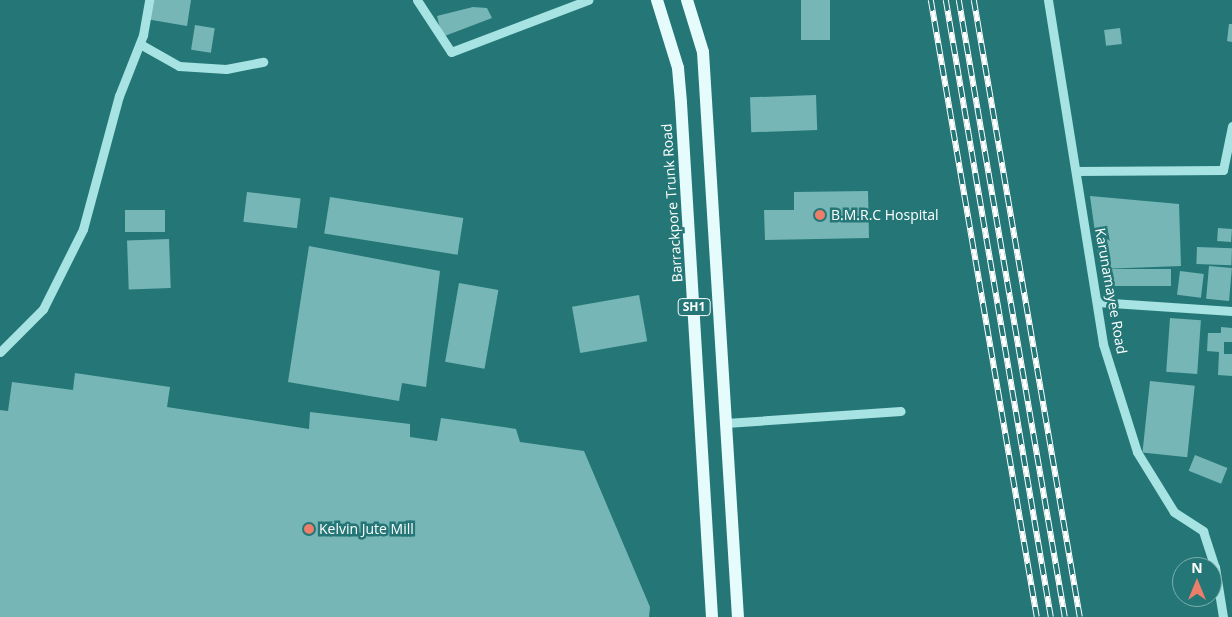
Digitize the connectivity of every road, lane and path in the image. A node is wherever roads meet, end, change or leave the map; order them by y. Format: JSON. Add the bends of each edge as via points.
{"nodes":[{"id":1,"x":149,"y":0,"type":"edge"},
{"id":2,"x":417,"y":0,"type":"edge"},
{"id":3,"x":588,"y":0,"type":"edge"},
{"id":4,"x":657,"y":0,"type":"edge"},
{"id":5,"x":687,"y":0,"type":"edge"},
{"id":6,"x":1048,"y":0,"type":"edge"},
{"id":7,"x":140,"y":44,"type":"junction"},
{"id":8,"x":263,"y":62,"type":"dead end"},
{"id":9,"x":1232,"y":126,"type":"edge"},
{"id":10,"x":1076,"y":171,"type":"junction"},
{"id":11,"x":1097,"y":302,"type":"junction"},
{"id":12,"x":1232,"y":311,"type":"edge"},
{"id":13,"x":0,"y":352,"type":"edge"},
{"id":14,"x":901,"y":411,"type":"dead end"},
{"id":15,"x":726,"y":423,"type":"junction"},
{"id":16,"x":712,"y":617,"type":"edge"},
{"id":17,"x":738,"y":617,"type":"edge"},
{"id":18,"x":1223,"y":617,"type":"edge"}],
"edges":[{"from":1,"to":7,"type":"street"},
{"from":2,"to":3,"type":"street","via":[[452,52]]},
{"from":4,"to":16,"type":"main road","name":"Barrackpore Trunk Road","number":"SH1","via":[[678,68]]},
{"from":5,"to":15,"type":"main road","number":"SH1","via":[[702,52]]},
{"from":6,"to":10,"type":"street","name":"Karunamayee Road"},
{"from":7,"to":8,"type":"street","via":[[179,66],[226,69]]},
{"from":7,"to":13,"type":"street","via":[[119,96],[83,229],[43,309]]},
{"from":9,"to":10,"type":"street","via":[[1223,170]]},
{"from":10,"to":11,"type":"street","name":"Karunamayee Road"},
{"from":11,"to":12,"type":"street"},
{"from":11,"to":18,"type":"street","name":"Karunamayee Road","via":[[1104,344],[1136,452],[1174,512],[1203,531],[1215,567]]},
{"from":14,"to":15,"type":"street"},
{"from":15,"to":17,"type":"main road","number":"SH1"}]}
